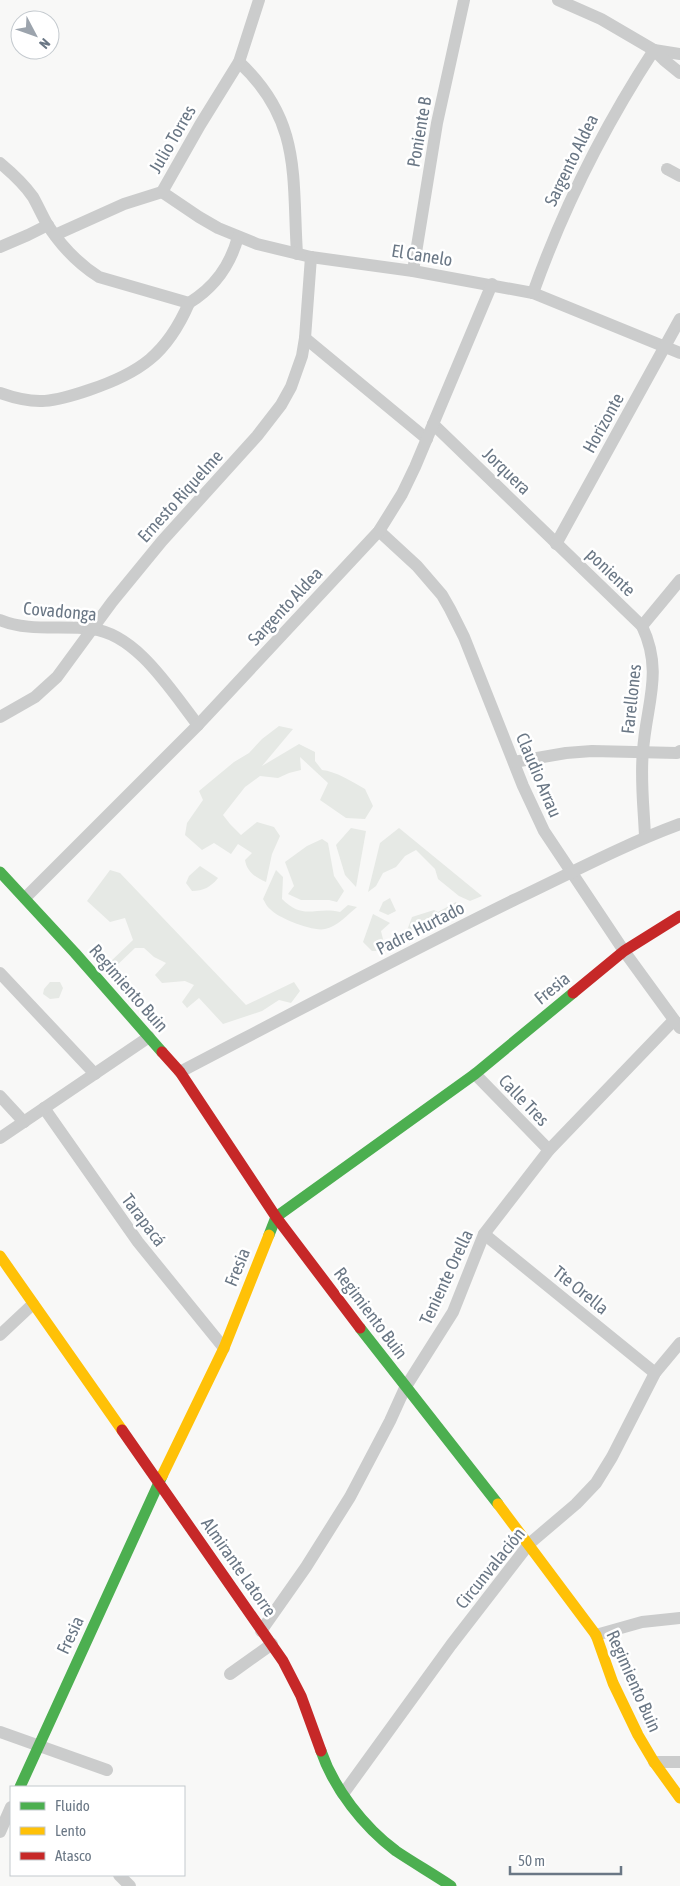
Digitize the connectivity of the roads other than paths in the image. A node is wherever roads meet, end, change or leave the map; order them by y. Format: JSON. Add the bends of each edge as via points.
{"nodes":[{"id":1,"x":259,"y":0,"type":"edge"},
{"id":2,"x":464,"y":0,"type":"edge"},
{"id":3,"x":558,"y":0,"type":"edge"},
{"id":4,"x":654,"y":50,"type":"junction"},
{"id":5,"x":680,"y":54,"type":"edge"},
{"id":6,"x":239,"y":62,"type":"junction"},
{"id":7,"x":680,"y":73,"type":"edge"},
{"id":8,"x":0,"y":163,"type":"edge"},
{"id":9,"x":667,"y":169,"type":"dead end"},
{"id":10,"x":680,"y":176,"type":"edge"},
{"id":11,"x":162,"y":192,"type":"junction"},
{"id":12,"x":48,"y":225,"type":"junction"},
{"id":13,"x":55,"y":236,"type":"junction"},
{"id":14,"x":238,"y":237,"type":"junction"},
{"id":15,"x":0,"y":247,"type":"edge"},
{"id":16,"x":297,"y":254,"type":"junction"},
{"id":17,"x":311,"y":257,"type":"junction"},
{"id":18,"x":413,"y":271,"type":"junction"},
{"id":19,"x":492,"y":284,"type":"junction"},
{"id":20,"x":533,"y":293,"type":"junction"},
{"id":21,"x":189,"y":303,"type":"junction"},
{"id":22,"x":680,"y":319,"type":"edge"},
{"id":23,"x":305,"y":338,"type":"junction"},
{"id":24,"x":666,"y":346,"type":"junction"},
{"id":25,"x":680,"y":353,"type":"edge"},
{"id":26,"x":0,"y":393,"type":"edge"},
{"id":27,"x":433,"y":424,"type":"junction"},
{"id":28,"x":426,"y":439,"type":"junction"},
{"id":29,"x":379,"y":531,"type":"junction"},
{"id":30,"x":556,"y":544,"type":"junction"},
{"id":31,"x":679,"y":585,"type":"edge"},
{"id":32,"x":0,"y":620,"type":"edge"},
{"id":33,"x":642,"y":626,"type":"junction"},
{"id":34,"x":93,"y":629,"type":"junction"},
{"id":35,"x":0,"y":717,"type":"edge"},
{"id":36,"x":198,"y":725,"type":"junction"},
{"id":37,"x":642,"y":752,"type":"junction"},
{"id":38,"x":679,"y":753,"type":"edge"},
{"id":39,"x":514,"y":762,"type":"junction"},
{"id":40,"x":680,"y":824,"type":"edge"},
{"id":41,"x":646,"y":837,"type":"junction"},
{"id":42,"x":0,"y":872,"type":"edge"},
{"id":43,"x":571,"y":873,"type":"junction"},
{"id":44,"x":25,"y":898,"type":"junction"},
{"id":45,"x":680,"y":916,"type":"edge"},
{"id":46,"x":624,"y":951,"type":"junction"},
{"id":47,"x":0,"y":973,"type":"edge"},
{"id":48,"x":677,"y":1024,"type":"edge"},
{"id":49,"x":149,"y":1037,"type":"junction"},
{"id":50,"x":180,"y":1072,"type":"junction"},
{"id":51,"x":95,"y":1074,"type":"junction"},
{"id":52,"x":475,"y":1074,"type":"junction"},
{"id":53,"x":0,"y":1096,"type":"edge"},
{"id":54,"x":44,"y":1108,"type":"junction"},
{"id":55,"x":24,"y":1122,"type":"junction"},
{"id":56,"x":0,"y":1138,"type":"edge"},
{"id":57,"x":549,"y":1150,"type":"junction"},
{"id":58,"x":276,"y":1217,"type":"junction"},
{"id":59,"x":484,"y":1234,"type":"junction"},
{"id":60,"x":0,"y":1256,"type":"edge"},
{"id":61,"x":33,"y":1304,"type":"junction"},
{"id":62,"x":0,"y":1335,"type":"edge"},
{"id":63,"x":680,"y":1343,"type":"edge"},
{"id":64,"x":224,"y":1348,"type":"junction"},
{"id":65,"x":656,"y":1373,"type":"junction"},
{"id":66,"x":406,"y":1388,"type":"junction"},
{"id":67,"x":158,"y":1482,"type":"junction"},
{"id":68,"x":529,"y":1544,"type":"junction"},
{"id":69,"x":680,"y":1618,"type":"edge"},
{"id":70,"x":261,"y":1631,"type":"junction"},
{"id":71,"x":596,"y":1635,"type":"junction"},
{"id":72,"x":272,"y":1644,"type":"junction"},
{"id":73,"x":230,"y":1674,"type":"dead end"},
{"id":74,"x":0,"y":1732,"type":"edge"},
{"id":75,"x":39,"y":1745,"type":"junction"},
{"id":76,"x":654,"y":1762,"type":"junction"},
{"id":77,"x":680,"y":1762,"type":"edge"},
{"id":78,"x":107,"y":1770,"type":"dead end"},
{"id":79,"x":20,"y":1786,"type":"edge"},
{"id":80,"x":343,"y":1794,"type":"junction"},
{"id":81,"x":680,"y":1798,"type":"edge"},
{"id":82,"x":10,"y":1811,"type":"edge"},
{"id":83,"x":0,"y":1832,"type":"edge"},
{"id":84,"x":120,"y":1876,"type":"edge"},
{"id":85,"x":130,"y":1886,"type":"edge"},
{"id":86,"x":451,"y":1886,"type":"edge"}],
"edges":[{"from":1,"to":6,"type":"street","name":"Julio Torres"},
{"from":2,"to":18,"type":"street","name":"Poniente B","via":[[437,124]]},
{"from":3,"to":4,"type":"street","via":[[601,18]]},
{"from":4,"to":5,"type":"street"},
{"from":4,"to":7,"type":"street"},
{"from":4,"to":20,"type":"street","name":"Sargento Aldea","via":[[611,119],[579,180]]},
{"from":6,"to":11,"type":"street","name":"Julio Torres"},
{"from":6,"to":16,"type":"street","via":[[269,96],[288,138],[294,168]]},
{"from":8,"to":12,"type":"street","via":[[32,196]]},
{"from":9,"to":10,"type":"street"},
{"from":11,"to":13,"type":"street","name":"Julio Torres","via":[[124,204]]},
{"from":11,"to":14,"type":"street","name":"El Canelo","via":[[198,217]]},
{"from":12,"to":13,"type":"street"},
{"from":12,"to":15,"type":"street"},
{"from":13,"to":21,"type":"street","via":[[75,260],[99,277]]},
{"from":14,"to":16,"type":"street","name":"El Canelo"},
{"from":14,"to":21,"type":"street","via":[[223,272],[207,290]]},
{"from":16,"to":17,"type":"street","name":"El Canelo"},
{"from":17,"to":18,"type":"street","name":"El Canelo"},
{"from":17,"to":23,"type":"street","name":"Ernesto Riquelme"},
{"from":18,"to":19,"type":"street","name":"El Canelo"},
{"from":19,"to":20,"type":"street","name":"El Canelo"},
{"from":19,"to":27,"type":"street","name":"Sargento Aldea"},
{"from":20,"to":24,"type":"street","name":"El Canelo"},
{"from":21,"to":26,"type":"street","via":[[167,342],[144,364],[114,382],[61,400],[29,400]]},
{"from":22,"to":24,"type":"street","name":"Horizonte"},
{"from":23,"to":28,"type":"street"},
{"from":23,"to":34,"type":"street","name":"Ernesto Riquelme","via":[[291,387],[270,421],[162,541]]},
{"from":24,"to":25,"type":"street","name":"El Canelo"},
{"from":24,"to":30,"type":"street","name":"Horizonte"},
{"from":27,"to":28,"type":"street","name":"Sargento Aldea"},
{"from":27,"to":30,"type":"street","name":"Jorquera"},
{"from":28,"to":29,"type":"street","name":"Sargento Aldea","via":[[402,494]]},
{"from":29,"to":36,"type":"street","name":"Sargento Aldea"},
{"from":29,"to":39,"type":"street","name":"Claudio Arrau","via":[[417,566],[442,595],[468,645]]},
{"from":30,"to":33,"type":"street","name":"poniente"},
{"from":31,"to":33,"type":"street"},
{"from":32,"to":34,"type":"street","name":"Covadonga","via":[[17,625]]},
{"from":33,"to":37,"type":"street","name":"Farellones","via":[[651,647],[654,670]]},
{"from":34,"to":35,"type":"street","name":"Ernesto Riquelme","via":[[46,688]]},
{"from":34,"to":36,"type":"street","name":"Covadonga","via":[[117,637],[146,659]]},
{"from":36,"to":44,"type":"street","name":"Sargento Aldea"},
{"from":37,"to":38,"type":"street"},
{"from":37,"to":39,"type":"street","via":[[566,752]]},
{"from":37,"to":41,"type":"street","name":"Farellones"},
{"from":39,"to":43,"type":"street","name":"Claudio Arrau","via":[[544,831]]},
{"from":40,"to":41,"type":"street","name":"Padre Hurtado"},
{"from":41,"to":43,"type":"street","name":"Padre Hurtado"},
{"from":42,"to":44,"type":"street","name":"Regimiento Buin"},
{"from":43,"to":46,"type":"street","name":"Claudio Arrau"},
{"from":43,"to":50,"type":"street","name":"Padre Hurtado","via":[[360,977]]},
{"from":44,"to":49,"type":"street","name":"Regimiento Buin"},
{"from":45,"to":46,"type":"street","name":"Fresia"},
{"from":46,"to":48,"type":"street","name":"Claudio Arrau"},
{"from":46,"to":52,"type":"street","name":"Fresia"},
{"from":47,"to":51,"type":"street"},
{"from":48,"to":57,"type":"street","name":"Teniente Orella"},
{"from":49,"to":50,"type":"street","name":"Regimiento Buin"},
{"from":49,"to":51,"type":"street"},
{"from":50,"to":58,"type":"street","name":"Regimiento Buin"},
{"from":51,"to":54,"type":"street"},
{"from":52,"to":57,"type":"street","name":"Calle Tres"},
{"from":52,"to":58,"type":"street","name":"Fresia"},
{"from":53,"to":55,"type":"street"},
{"from":54,"to":55,"type":"street"},
{"from":54,"to":64,"type":"street","name":"Tarapacá","via":[[138,1242]]},
{"from":55,"to":56,"type":"street"},
{"from":57,"to":59,"type":"street","name":"Teniente Orella"},
{"from":58,"to":64,"type":"street","name":"Fresia"},
{"from":58,"to":66,"type":"street","name":"Regimiento Buin"},
{"from":59,"to":65,"type":"street","name":"Tte Orella"},
{"from":59,"to":66,"type":"street","name":"Teniente Orella","via":[[453,1312]]},
{"from":60,"to":61,"type":"street","name":"Almirante Latorre"},
{"from":61,"to":62,"type":"street"},
{"from":61,"to":67,"type":"street","name":"Almirante Latorre"},
{"from":63,"to":65,"type":"street","name":"Circunvalación"},
{"from":64,"to":67,"type":"street","name":"Fresia"},
{"from":65,"to":68,"type":"street","name":"Circunvalación","via":[[596,1483]]},
{"from":66,"to":68,"type":"street","name":"Regimiento Buin"},
{"from":66,"to":70,"type":"street","name":"Teniente Orella","via":[[345,1505]]},
{"from":67,"to":70,"type":"street","name":"Almirante Latorre"},
{"from":67,"to":75,"type":"street","name":"Fresia"},
{"from":68,"to":71,"type":"street","name":"Regimiento Buin"},
{"from":68,"to":80,"type":"street","name":"Circunvalación"},
{"from":69,"to":71,"type":"street","via":[[642,1622]]},
{"from":70,"to":72,"type":"street","name":"Almirante Latorre"},
{"from":71,"to":76,"type":"street","name":"Regimiento Buin","via":[[624,1707]]},
{"from":72,"to":73,"type":"street"},
{"from":72,"to":80,"type":"street","name":"Almirante Latorre","via":[[297,1687],[322,1755]]},
{"from":74,"to":75,"type":"street"},
{"from":75,"to":78,"type":"street"},
{"from":75,"to":79,"type":"street","name":"Fresia"},
{"from":76,"to":77,"type":"street"},
{"from":76,"to":81,"type":"street","name":"Regimiento Buin"},
{"from":80,"to":86,"type":"street","name":"Almirante Latorre","via":[[382,1839]]},
{"from":82,"to":83,"type":"street"},
{"from":84,"to":85,"type":"street"}]}
